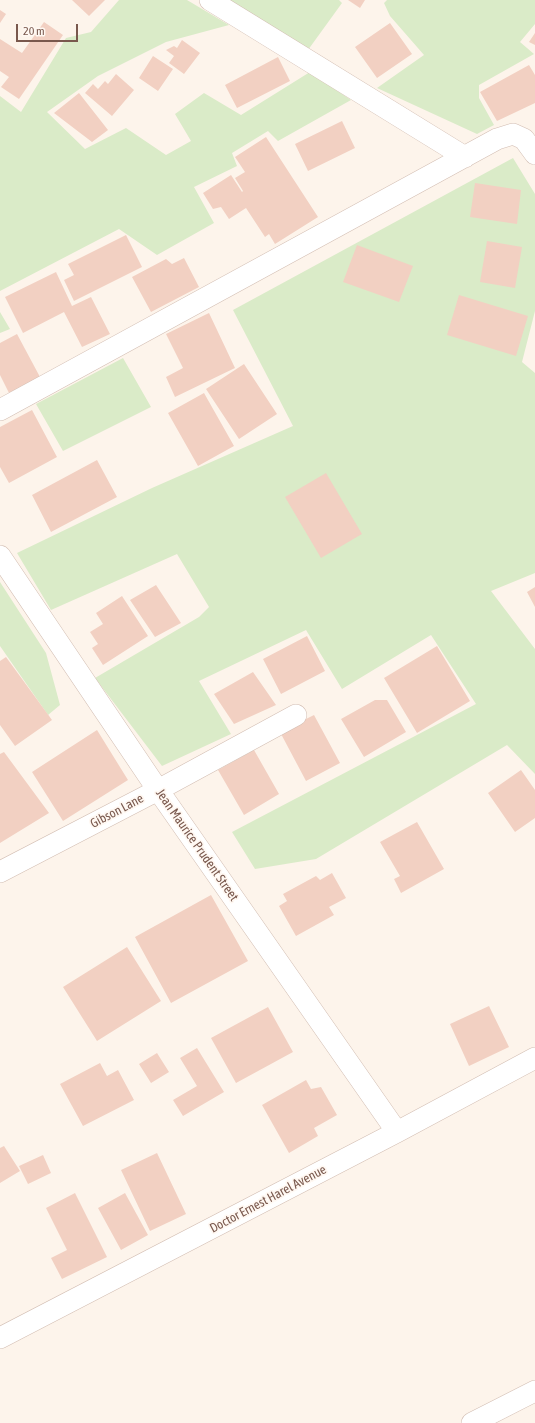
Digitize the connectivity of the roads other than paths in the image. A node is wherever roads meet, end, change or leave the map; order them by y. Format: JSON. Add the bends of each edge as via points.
{"nodes":[{"id":1,"x":210,"y":0,"type":"edge"},
{"id":2,"x":535,"y":154,"type":"edge"},
{"id":3,"x":465,"y":157,"type":"junction"},
{"id":4,"x":0,"y":410,"type":"edge"},
{"id":5,"x":0,"y":556,"type":"edge"},
{"id":6,"x":296,"y":715,"type":"dead end"},
{"id":7,"x":158,"y":790,"type":"junction"},
{"id":8,"x":0,"y":872,"type":"edge"},
{"id":9,"x":535,"y":1058,"type":"edge"},
{"id":10,"x":397,"y":1132,"type":"junction"},
{"id":11,"x":0,"y":1338,"type":"edge"},
{"id":12,"x":535,"y":1391,"type":"edge"},
{"id":13,"x":472,"y":1423,"type":"edge"}],
"edges":[{"from":1,"to":3,"type":"street"},
{"from":2,"to":3,"type":"street","via":[[524,139],[513,134],[497,139]]},
{"from":3,"to":4,"type":"street"},
{"from":5,"to":7,"type":"street","name":"Jean Maurice Prudent Street"},
{"from":6,"to":7,"type":"street","name":"Gibson Lane"},
{"from":7,"to":8,"type":"street","name":"Gibson Lane"},
{"from":7,"to":10,"type":"street","name":"Jean Maurice Prudent Street"},
{"from":9,"to":10,"type":"street","name":"Doctor Ernest Harel Avenue"},
{"from":10,"to":11,"type":"street","name":"Doctor Ernest Harel Avenue"},
{"from":12,"to":13,"type":"street"}]}
